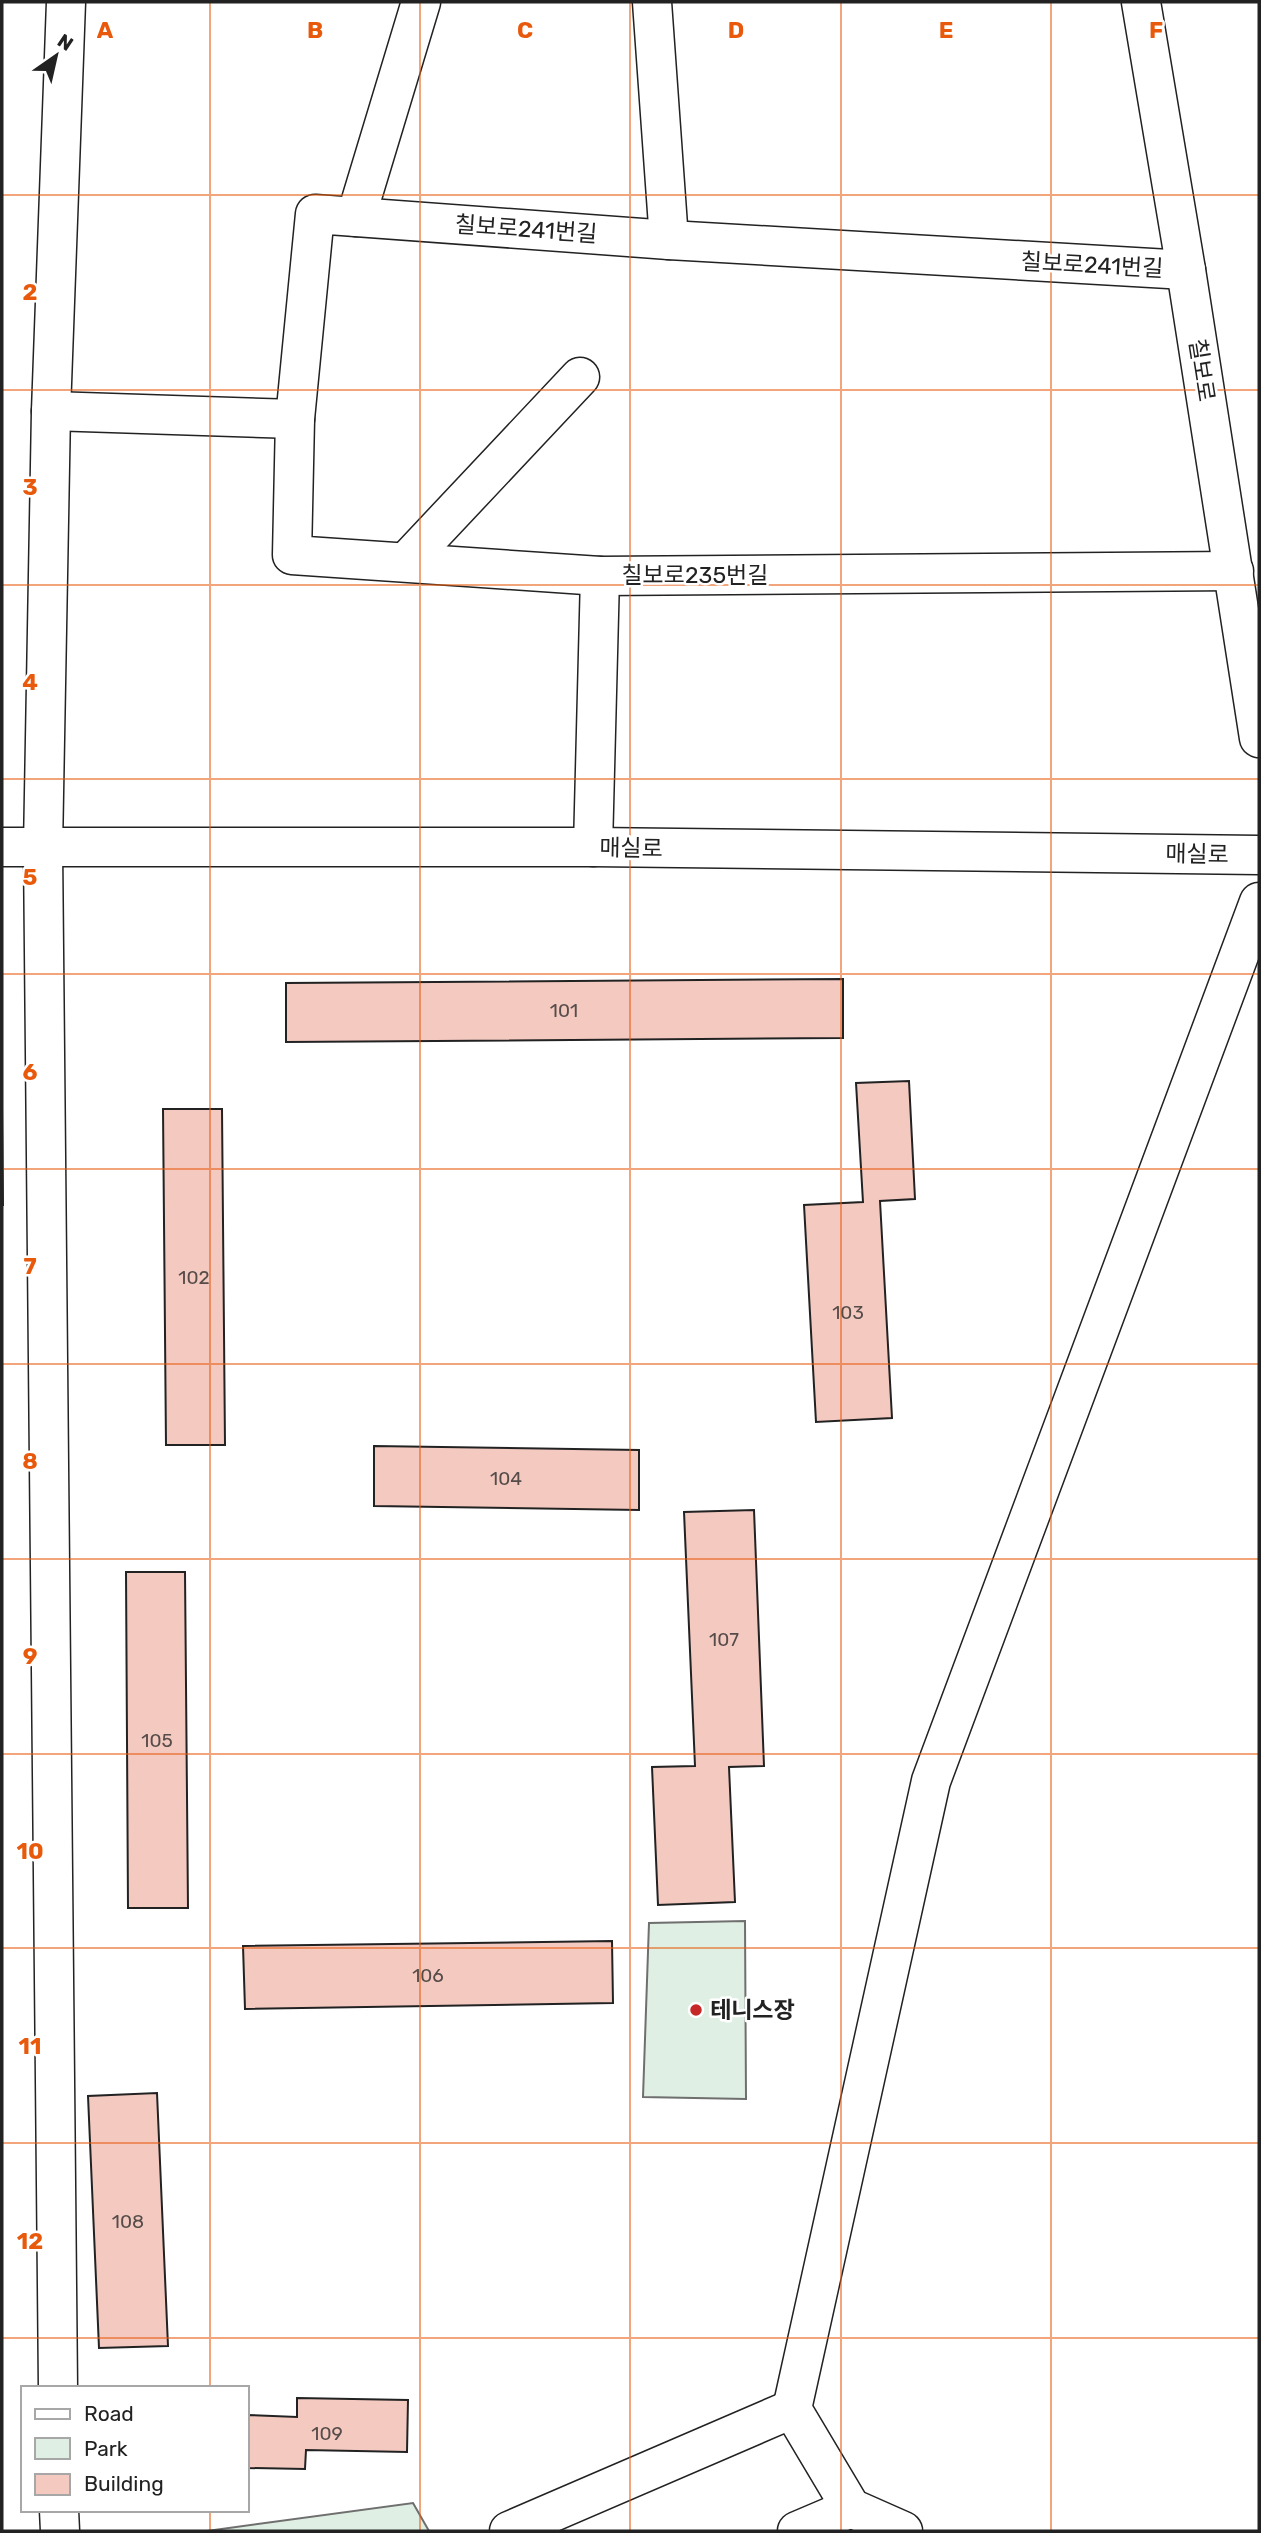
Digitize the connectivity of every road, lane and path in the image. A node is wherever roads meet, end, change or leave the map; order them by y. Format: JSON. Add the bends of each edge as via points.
{"nodes":[{"id":1,"x":66,"y":2,"type":"edge"},
{"id":2,"x":421,"y":2,"type":"edge"},
{"id":3,"x":652,"y":2,"type":"edge"},
{"id":4,"x":1140,"y":2,"type":"edge"},
{"id":5,"x":356,"y":217,"type":"junction"},
{"id":6,"x":669,"y":240,"type":"junction"},
{"id":7,"x":1186,"y":270,"type":"junction"},
{"id":8,"x":580,"y":377,"type":"dead end"},
{"id":9,"x":51,"y":411,"type":"junction"},
{"id":10,"x":295,"y":419,"type":"junction"},
{"id":11,"x":406,"y":562,"type":"junction"},
{"id":12,"x":1234,"y":571,"type":"junction"},
{"id":13,"x":600,"y":576,"type":"junction"},
{"id":14,"x":1259,"y":738,"type":"edge"},
{"id":15,"x":2,"y":847,"type":"edge"},
{"id":16,"x":593,"y":847,"type":"junction"},
{"id":17,"x":43,"y":848,"type":"junction"},
{"id":18,"x":1259,"y":855,"type":"edge"},
{"id":19,"x":1259,"y":902,"type":"edge"},
{"id":20,"x":58,"y":2386,"type":"edge"},
{"id":21,"x":792,"y":2409,"type":"junction"},
{"id":22,"x":851,"y":2508,"type":"junction"},
{"id":23,"x":60,"y":2512,"type":"edge"},
{"id":24,"x":60,"y":2531,"type":"edge"},
{"id":25,"x":509,"y":2531,"type":"edge"},
{"id":26,"x":797,"y":2531,"type":"edge"},
{"id":27,"x":903,"y":2531,"type":"edge"}],
"edges":[{"from":1,"to":9,"type":"street"},
{"from":2,"to":5,"type":"street"},
{"from":3,"to":6,"type":"street"},
{"from":4,"to":7,"type":"street","name":"칠보로"},
{"from":5,"to":6,"type":"street","name":"칠보로241번길"},
{"from":5,"to":10,"type":"street","name":"칠보로241번길","via":[[315,214]]},
{"from":6,"to":7,"type":"street","name":"칠보로241번길"},
{"from":7,"to":12,"type":"street","name":"칠보로"},
{"from":8,"to":11,"type":"street"},
{"from":9,"to":10,"type":"street"},
{"from":9,"to":17,"type":"street"},
{"from":10,"to":11,"type":"street","name":"칠보로235번길","via":[[292,555]]},
{"from":11,"to":13,"type":"street","name":"칠보로235번길"},
{"from":12,"to":13,"type":"street","name":"칠보로235번길"},
{"from":12,"to":14,"type":"street","name":"칠보로"},
{"from":13,"to":16,"type":"street"},
{"from":15,"to":17,"type":"street","name":"매실로"},
{"from":16,"to":17,"type":"street","name":"매실로"},
{"from":16,"to":18,"type":"street","name":"매실로"},
{"from":17,"to":20,"type":"street"},
{"from":19,"to":21,"type":"street","via":[[932,1781]]},
{"from":21,"to":22,"type":"street"},
{"from":21,"to":25,"type":"street"},
{"from":22,"to":26,"type":"street"},
{"from":22,"to":27,"type":"street"},
{"from":23,"to":24,"type":"street"}]}
